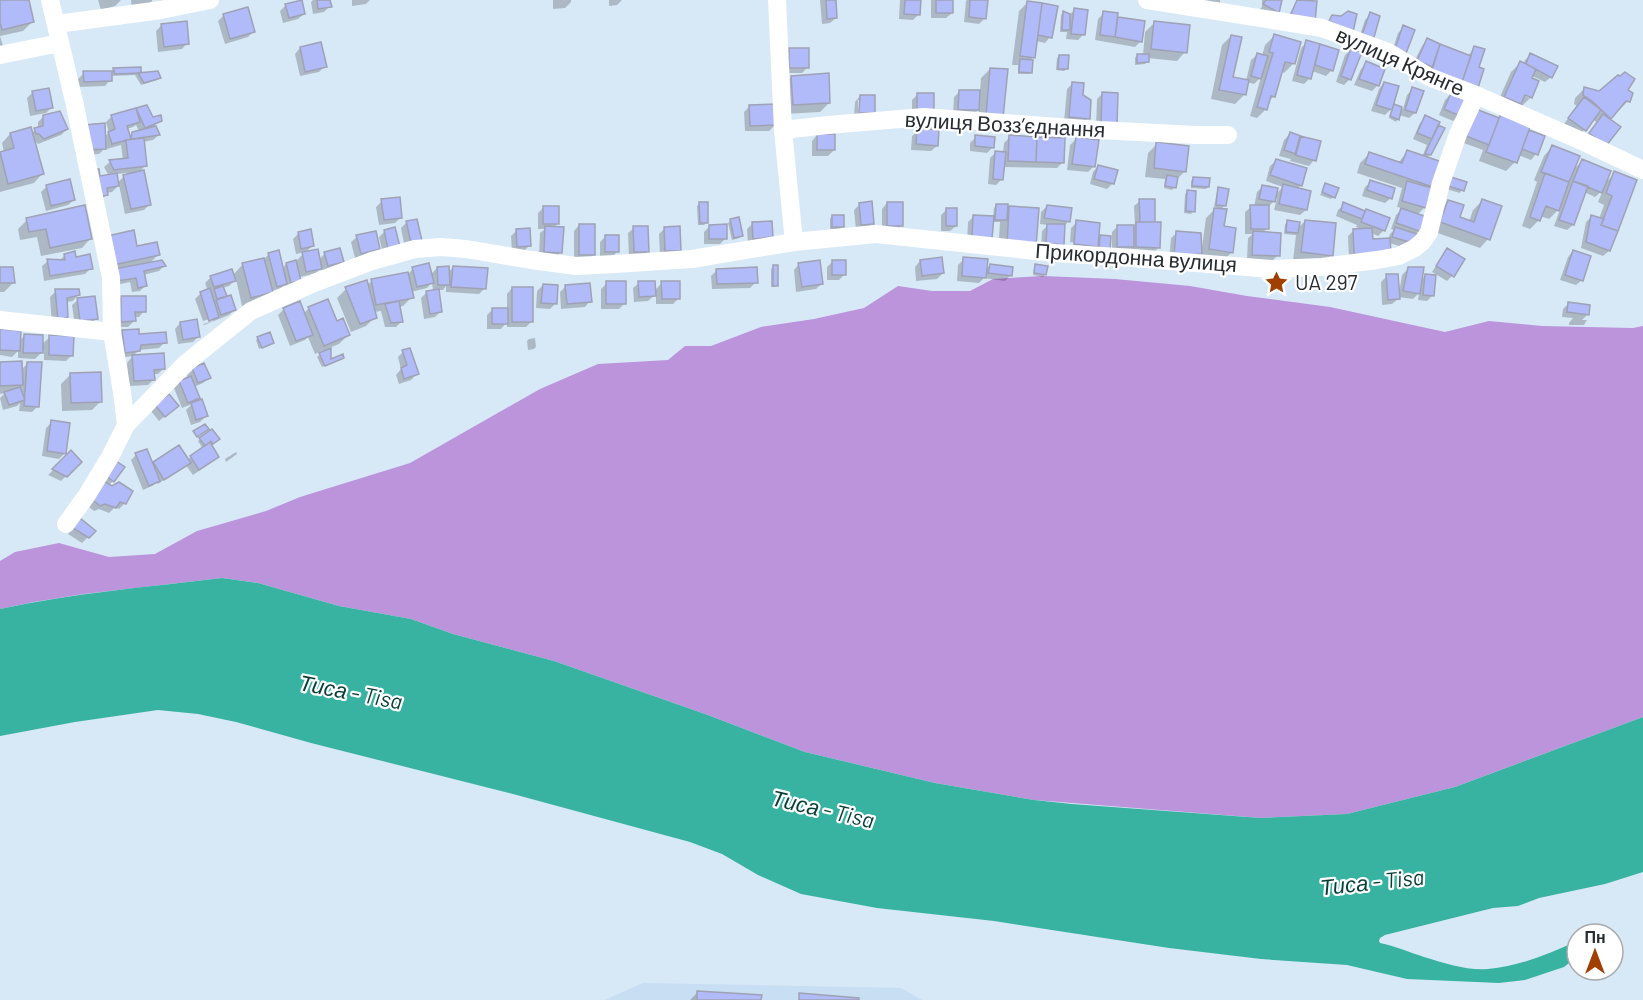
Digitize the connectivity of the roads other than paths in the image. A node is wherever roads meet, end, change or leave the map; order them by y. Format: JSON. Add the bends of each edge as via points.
{"nodes":[{"id":1,"x":50,"y":0,"type":"edge"},
{"id":2,"x":210,"y":0,"type":"edge"},
{"id":3,"x":777,"y":0,"type":"edge"},
{"id":4,"x":1147,"y":0,"type":"edge"},
{"id":5,"x":57,"y":24,"type":"junction"},
{"id":6,"x":60,"y":43,"type":"junction"},
{"id":7,"x":0,"y":55,"type":"edge"},
{"id":8,"x":1476,"y":95,"type":"junction"},
{"id":9,"x":783,"y":130,"type":"junction"},
{"id":10,"x":1228,"y":135,"type":"dead end"},
{"id":11,"x":1643,"y":170,"type":"edge"},
{"id":12,"x":794,"y":242,"type":"junction"},
{"id":13,"x":0,"y":320,"type":"edge"},
{"id":14,"x":112,"y":332,"type":"junction"},
{"id":15,"x":126,"y":425,"type":"junction"},
{"id":16,"x":66,"y":524,"type":"dead end"}],
"edges":[{"from":1,"to":5,"type":"street"},
{"from":2,"to":5,"type":"street"},
{"from":3,"to":9,"type":"street"},
{"from":4,"to":8,"type":"street","name":"вулиця Крянге","via":[[1322,28],[1388,52],[1429,77]]},
{"from":5,"to":6,"type":"street"},
{"from":6,"to":7,"type":"street"},
{"from":6,"to":14,"type":"street","via":[[111,278]]},
{"from":8,"to":11,"type":"street"},
{"from":8,"to":12,"type":"street","name":"Прикордонна вулиця","via":[[1441,183],[1429,232],[1415,248],[1400,256],[1322,267],[1272,269],[1056,253],[876,234]]},
{"from":9,"to":10,"type":"street","name":"вулиця Воззʼєднання","via":[[924,117]]},
{"from":9,"to":12,"type":"street"},
{"from":12,"to":15,"type":"street","name":"Прикордонна вулиця","via":[[693,259],[576,266],[441,247],[416,249],[372,261],[251,311],[185,364]]},
{"from":13,"to":14,"type":"street"},
{"from":14,"to":15,"type":"street"},
{"from":15,"to":16,"type":"street","name":"Прикордонна вулиця","via":[[110,458]]}]}
